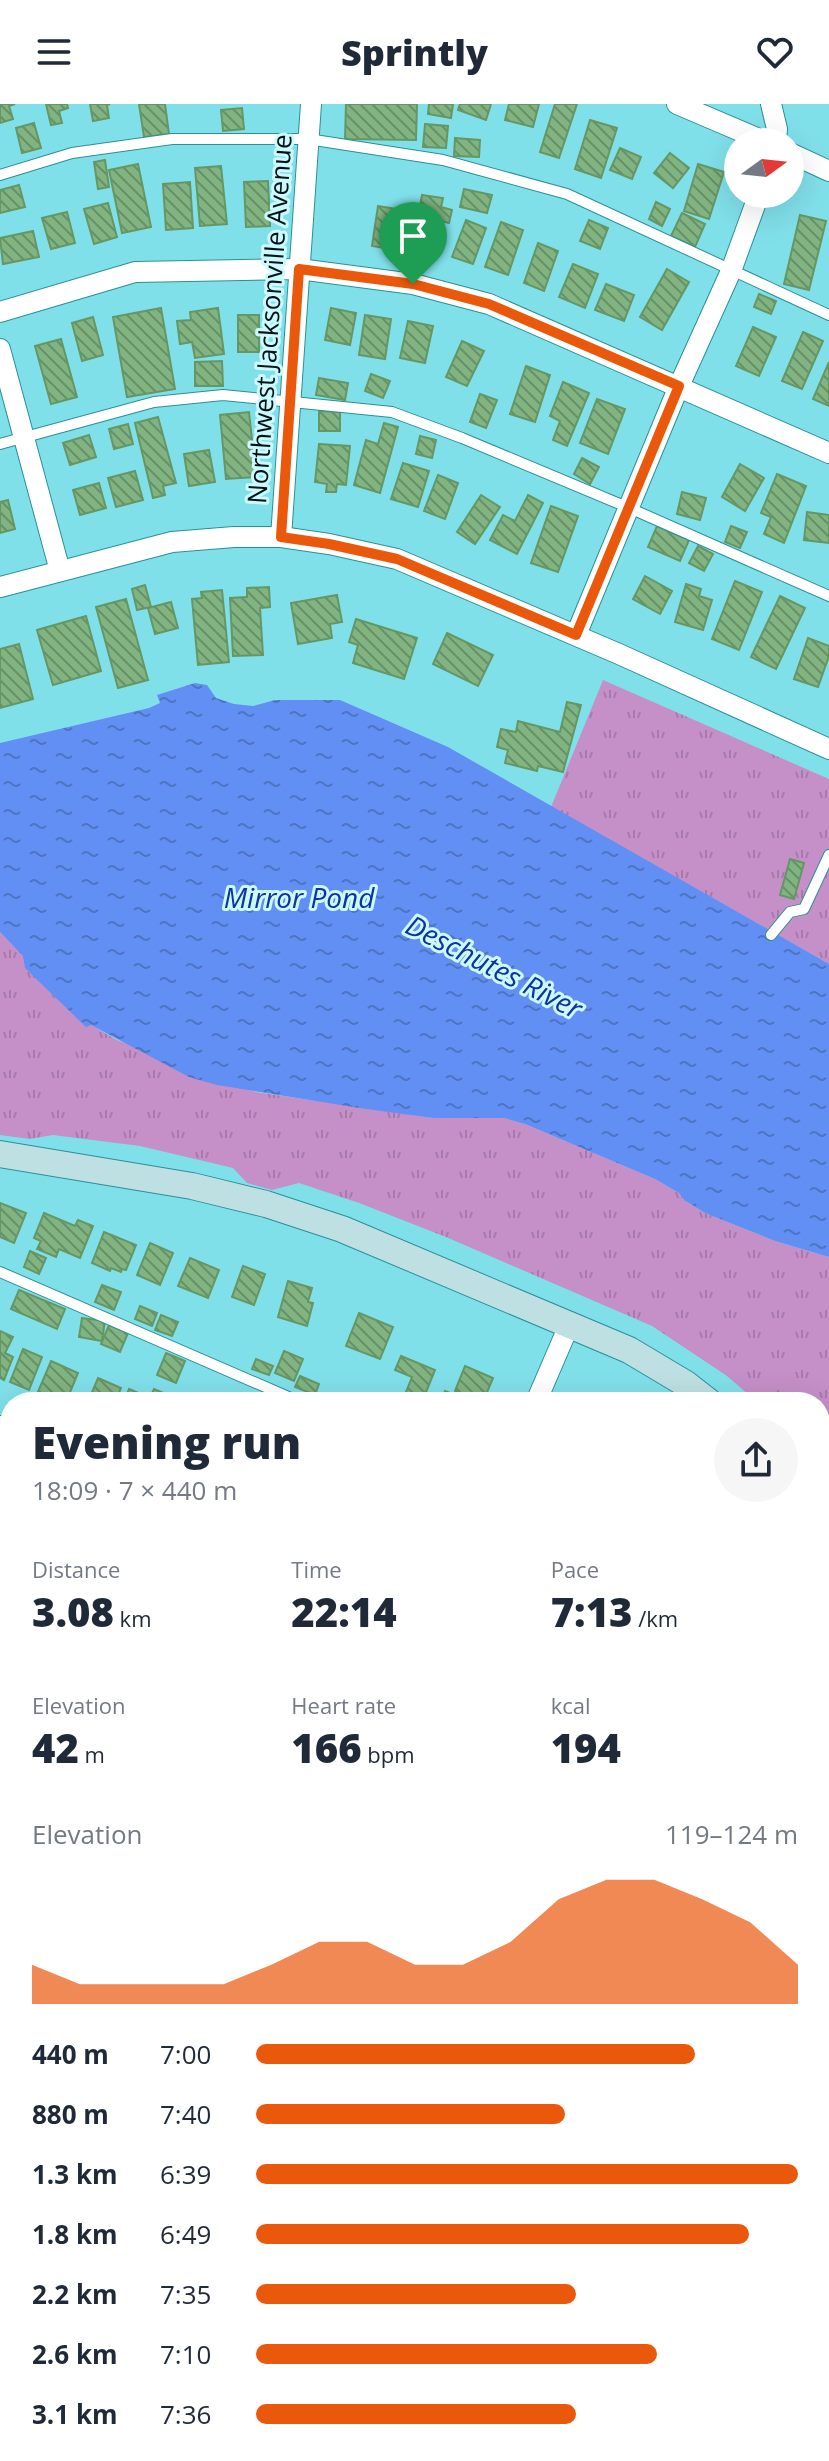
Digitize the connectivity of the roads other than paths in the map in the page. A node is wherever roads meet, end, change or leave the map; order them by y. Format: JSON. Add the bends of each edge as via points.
{"nodes":[{"id":1,"x":311,"y":104,"type":"edge"},
{"id":2,"x":677,"y":104,"type":"edge"},
{"id":3,"x":771,"y":104,"type":"edge"},
{"id":4,"x":733,"y":128,"type":"edge"},
{"id":5,"x":777,"y":128,"type":"edge"},
{"id":6,"x":308,"y":139,"type":"junction"},
{"id":7,"x":804,"y":159,"type":"edge"},
{"id":8,"x":829,"y":171,"type":"edge"},
{"id":9,"x":0,"y":175,"type":"edge"},
{"id":10,"x":754,"y":208,"type":"edge"},
{"id":11,"x":299,"y":269,"type":"junction"},
{"id":12,"x":731,"y":271,"type":"junction"},
{"id":13,"x":0,"y":312,"type":"edge"},
{"id":14,"x":829,"y":315,"type":"edge"},
{"id":15,"x":0,"y":349,"type":"edge"},
{"id":16,"x":679,"y":386,"type":"junction"},
{"id":17,"x":289,"y":401,"type":"junction"},
{"id":18,"x":24,"y":437,"type":"junction"},
{"id":19,"x":0,"y":444,"type":"edge"},
{"id":20,"x":829,"y":453,"type":"edge"},
{"id":21,"x":627,"y":507,"type":"junction"},
{"id":22,"x":281,"y":537,"type":"junction"},
{"id":23,"x":60,"y":571,"type":"junction"},
{"id":24,"x":0,"y":587,"type":"edge"},
{"id":25,"x":829,"y":596,"type":"edge"},
{"id":26,"x":576,"y":635,"type":"junction"},
{"id":27,"x":829,"y":749,"type":"edge"},
{"id":28,"x":829,"y":855,"type":"edge"},
{"id":29,"x":771,"y":935,"type":"dead end"},
{"id":30,"x":0,"y":1154,"type":"edge"},
{"id":31,"x":0,"y":1272,"type":"edge"},
{"id":32,"x":570,"y":1323,"type":"junction"},
{"id":33,"x":277,"y":1392,"type":"edge"},
{"id":34,"x":540,"y":1392,"type":"edge"},
{"id":35,"x":696,"y":1392,"type":"edge"}],
"edges":[{"from":1,"to":6,"type":"street","name":"Northwest Jacksonville Avenue"},
{"from":2,"to":4,"type":"street"},
{"from":3,"to":5,"type":"street"},
{"from":6,"to":9,"type":"lane","via":[[172,139],[72,153]]},
{"from":6,"to":11,"type":"street","name":"Northwest Jacksonville Avenue"},
{"from":6,"to":12,"type":"lane","via":[[443,160],[567,194]]},
{"from":7,"to":8,"type":"street"},
{"from":10,"to":12,"type":"street"},
{"from":11,"to":13,"type":"street","via":[[135,272]]},
{"from":11,"to":16,"type":"street","via":[[413,284],[489,304]]},
{"from":11,"to":17,"type":"street","name":"Northwest Jacksonville Avenue"},
{"from":12,"to":14,"type":"lane"},
{"from":12,"to":16,"type":"street"},
{"from":15,"to":18,"type":"street"},
{"from":16,"to":20,"type":"street"},
{"from":16,"to":21,"type":"street"},
{"from":17,"to":18,"type":"lane","via":[[223,395],[154,402]]},
{"from":17,"to":21,"type":"lane","via":[[392,412]]},
{"from":17,"to":22,"type":"street","name":"Northwest Jacksonville Avenue"},
{"from":18,"to":19,"type":"lane"},
{"from":18,"to":23,"type":"street"},
{"from":21,"to":25,"type":"lane"},
{"from":21,"to":26,"type":"street"},
{"from":22,"to":23,"type":"street","via":[[172,542]]},
{"from":22,"to":26,"type":"street","via":[[397,559]]},
{"from":23,"to":24,"type":"street"},
{"from":26,"to":27,"type":"street"},
{"from":28,"to":29,"type":"lane","via":[[804,909],[790,912]]},
{"from":30,"to":32,"type":"street","via":[[140,1175],[266,1204],[342,1229]]},
{"from":31,"to":33,"type":"lane"},
{"from":32,"to":34,"type":"street"},
{"from":32,"to":35,"type":"street","via":[[629,1350]]}]}
